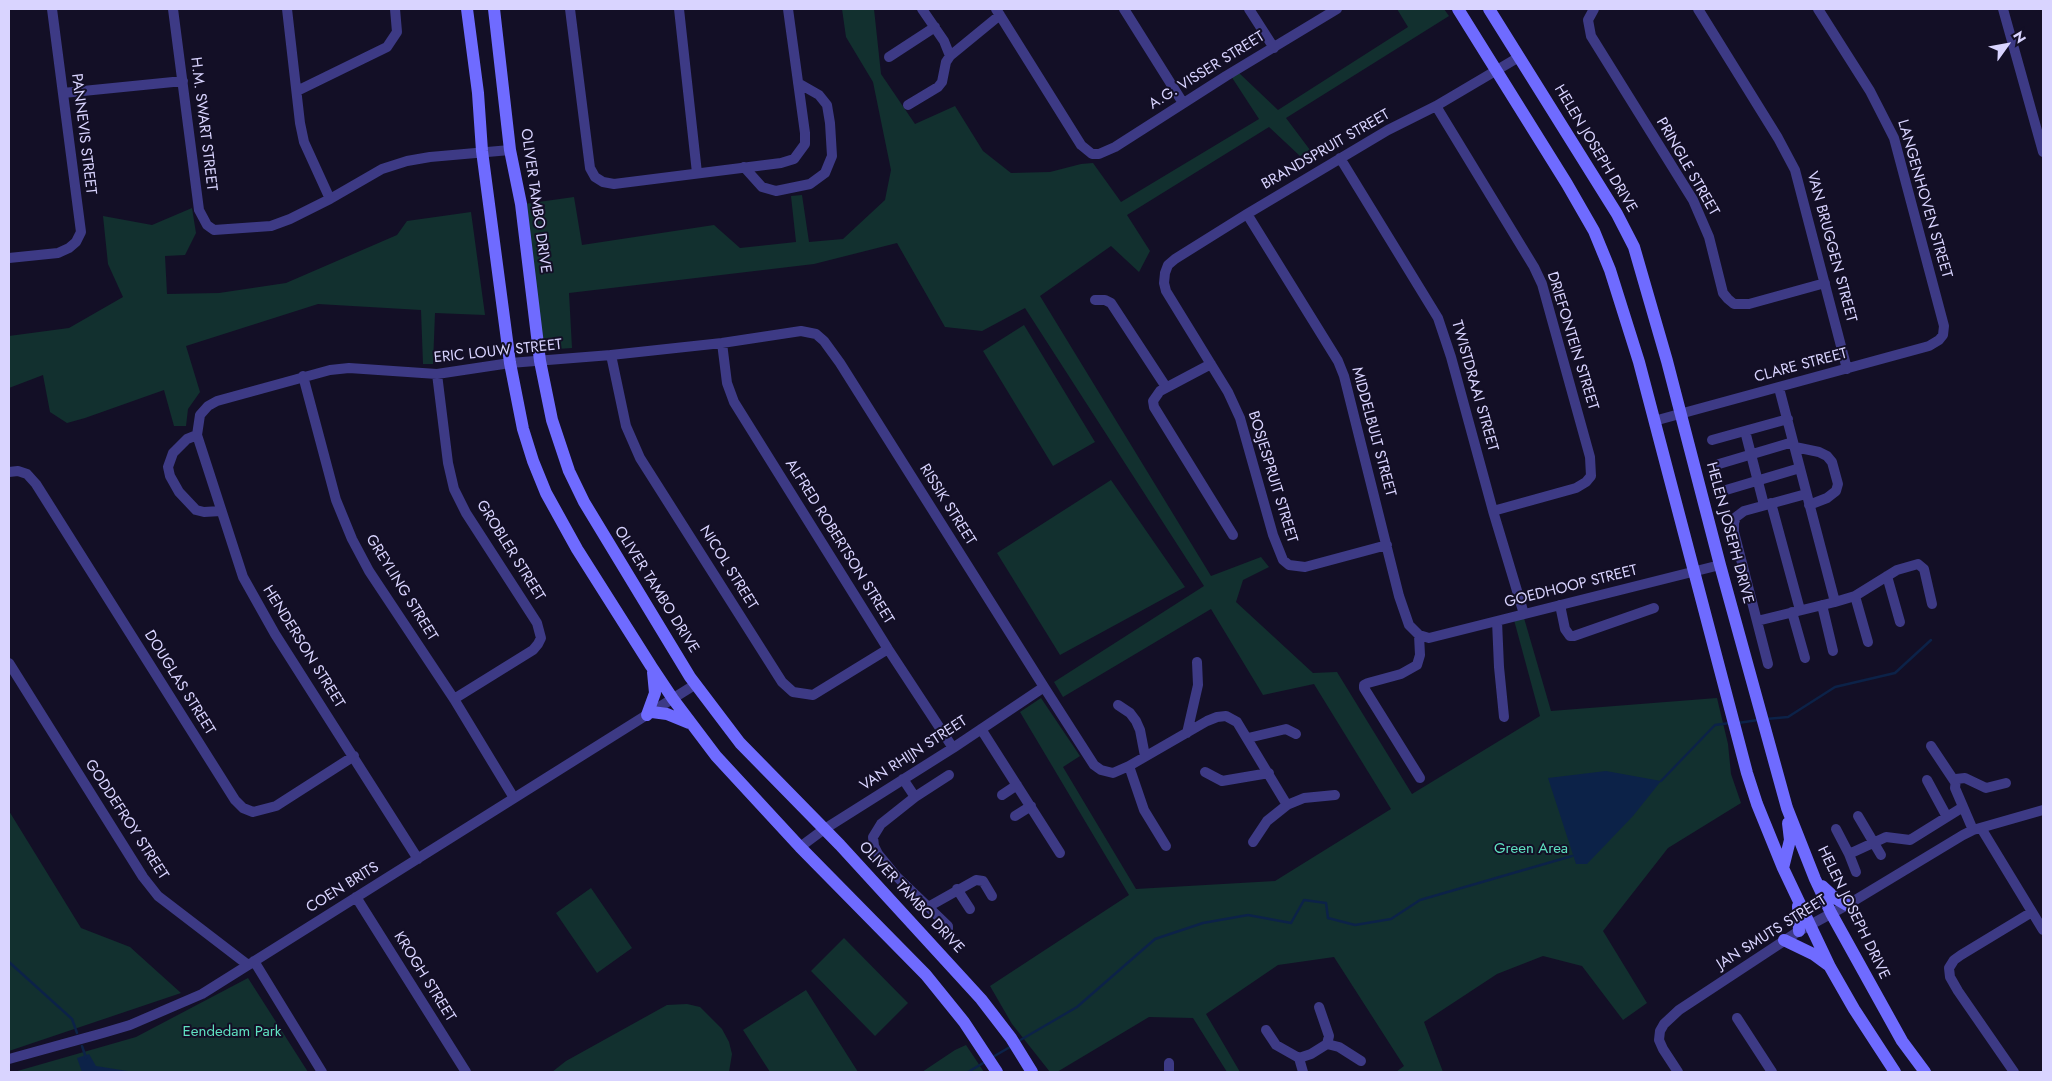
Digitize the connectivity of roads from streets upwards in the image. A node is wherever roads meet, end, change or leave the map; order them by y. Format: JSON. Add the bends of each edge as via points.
{"nodes":[{"id":1,"x":52,"y":9,"type":"edge"},
{"id":2,"x":173,"y":9,"type":"edge"},
{"id":3,"x":287,"y":9,"type":"edge"},
{"id":4,"x":395,"y":9,"type":"edge"},
{"id":5,"x":467,"y":9,"type":"edge"},
{"id":6,"x":494,"y":9,"type":"edge"},
{"id":7,"x":570,"y":9,"type":"edge"},
{"id":8,"x":679,"y":9,"type":"edge"},
{"id":9,"x":788,"y":9,"type":"edge"},
{"id":10,"x":922,"y":9,"type":"edge"},
{"id":11,"x":1124,"y":9,"type":"edge"},
{"id":12,"x":1249,"y":9,"type":"edge"},
{"id":13,"x":1337,"y":9,"type":"edge"},
{"id":14,"x":1458,"y":9,"type":"edge"},
{"id":15,"x":1489,"y":9,"type":"edge"},
{"id":16,"x":1594,"y":9,"type":"edge"},
{"id":17,"x":1698,"y":9,"type":"edge"},
{"id":18,"x":2003,"y":9,"type":"edge"},
{"id":19,"x":1822,"y":11,"type":"edge"},
{"id":20,"x":998,"y":12,"type":"edge"},
{"id":21,"x":935,"y":27,"type":"junction"},
{"id":22,"x":1274,"y":48,"type":"junction"},
{"id":23,"x":950,"y":56,"type":"junction"},
{"id":24,"x":889,"y":57,"type":"dead end"},
{"id":25,"x":1519,"y":57,"type":"junction"},
{"id":26,"x":1496,"y":71,"type":"junction"},
{"id":27,"x":182,"y":81,"type":"junction"},
{"id":28,"x":798,"y":83,"type":"junction"},
{"id":29,"x":297,"y":91,"type":"junction"},
{"id":30,"x":63,"y":94,"type":"junction"},
{"id":31,"x":1183,"y":103,"type":"junction"},
{"id":32,"x":908,"y":105,"type":"dead end"},
{"id":33,"x":1436,"y":106,"type":"junction"},
{"id":34,"x":510,"y":150,"type":"junction"},
{"id":35,"x":482,"y":151,"type":"junction"},
{"id":36,"x":2043,"y":152,"type":"edge"},
{"id":37,"x":1340,"y":158,"type":"junction"},
{"id":38,"x":744,"y":167,"type":"junction"},
{"id":39,"x":697,"y":173,"type":"junction"},
{"id":40,"x":330,"y":198,"type":"junction"},
{"id":41,"x":1247,"y":214,"type":"junction"},
{"id":42,"x":9,"y":258,"type":"edge"},
{"id":43,"x":1164,"y":283,"type":"joint"},
{"id":44,"x":1825,"y":283,"type":"junction"},
{"id":45,"x":1095,"y":300,"type":"dead end"},
{"id":46,"x":1944,"y":326,"type":"joint"},
{"id":47,"x":824,"y":340,"type":"joint"},
{"id":48,"x":722,"y":342,"type":"junction"},
{"id":49,"x":611,"y":355,"type":"junction"},
{"id":50,"x":540,"y":361,"type":"junction"},
{"id":51,"x":510,"y":363,"type":"junction"},
{"id":52,"x":1211,"y":364,"type":"junction"},
{"id":53,"x":1847,"y":369,"type":"junction"},
{"id":54,"x":437,"y":374,"type":"junction"},
{"id":55,"x":303,"y":376,"type":"junction"},
{"id":56,"x":1166,"y":387,"type":"junction"},
{"id":57,"x":1779,"y":388,"type":"junction"},
{"id":58,"x":1681,"y":415,"type":"junction"},
{"id":59,"x":1788,"y":419,"type":"junction"},
{"id":60,"x":1654,"y":421,"type":"junction"},
{"id":61,"x":1745,"y":431,"type":"junction"},
{"id":62,"x":197,"y":434,"type":"junction"},
{"id":63,"x":1712,"y":440,"type":"dead end"},
{"id":64,"x":1794,"y":444,"type":"junction"},
{"id":65,"x":1751,"y":454,"type":"junction"},
{"id":66,"x":1718,"y":464,"type":"dead end"},
{"id":67,"x":1800,"y":468,"type":"junction"},
{"id":68,"x":14,"y":472,"type":"edge"},
{"id":69,"x":1758,"y":480,"type":"junction"},
{"id":70,"x":1726,"y":490,"type":"dead end"},
{"id":71,"x":1808,"y":500,"type":"junction"},
{"id":72,"x":1768,"y":504,"type":"junction"},
{"id":73,"x":221,"y":511,"type":"junction"},
{"id":74,"x":1493,"y":511,"type":"junction"},
{"id":75,"x":1233,"y":535,"type":"dead end"},
{"id":76,"x":1387,"y":546,"type":"junction"},
{"id":77,"x":1720,"y":565,"type":"junction"},
{"id":78,"x":1694,"y":571,"type":"junction"},
{"id":79,"x":1887,"y":576,"type":"junction"},
{"id":80,"x":1855,"y":596,"type":"junction"},
{"id":81,"x":1835,"y":602,"type":"junction"},
{"id":82,"x":1932,"y":604,"type":"dead end"},
{"id":83,"x":1560,"y":605,"type":"junction"},
{"id":84,"x":1822,"y":605,"type":"junction"},
{"id":85,"x":1654,"y":608,"type":"dead end"},
{"id":86,"x":1796,"y":611,"type":"junction"},
{"id":87,"x":1524,"y":614,"type":"junction"},
{"id":88,"x":1497,"y":622,"type":"junction"},
{"id":89,"x":1757,"y":622,"type":"junction"},
{"id":90,"x":1900,"y":622,"type":"dead end"},
{"id":91,"x":1424,"y":636,"type":"junction"},
{"id":92,"x":1868,"y":642,"type":"dead end"},
{"id":93,"x":888,"y":650,"type":"junction"},
{"id":94,"x":1833,"y":651,"type":"dead end"},
{"id":95,"x":1805,"y":658,"type":"dead end"},
{"id":96,"x":1197,"y":662,"type":"dead end"},
{"id":97,"x":9,"y":663,"type":"edge"},
{"id":98,"x":1768,"y":664,"type":"dead end"},
{"id":99,"x":651,"y":666,"type":"junction"},
{"id":100,"x":696,"y":684,"type":"junction"},
{"id":101,"x":1044,"y":687,"type":"junction"},
{"id":102,"x":454,"y":699,"type":"junction"},
{"id":103,"x":673,"y":699,"type":"junction"},
{"id":104,"x":1118,"y":705,"type":"dead end"},
{"id":105,"x":649,"y":713,"type":"junction"},
{"id":106,"x":1504,"y":717,"type":"dead end"},
{"id":107,"x":982,"y":729,"type":"junction"},
{"id":108,"x":696,"y":730,"type":"junction"},
{"id":109,"x":1187,"y":733,"type":"junction"},
{"id":110,"x":1296,"y":734,"type":"dead end"},
{"id":111,"x":1248,"y":738,"type":"junction"},
{"id":112,"x":1931,"y":746,"type":"dead end"},
{"id":113,"x":953,"y":748,"type":"junction"},
{"id":114,"x":354,"y":756,"type":"junction"},
{"id":115,"x":1145,"y":756,"type":"junction"},
{"id":116,"x":1129,"y":766,"type":"junction"},
{"id":117,"x":1205,"y":772,"type":"dead end"},
{"id":118,"x":1269,"y":773,"type":"junction"},
{"id":119,"x":950,"y":775,"type":"dead end"},
{"id":120,"x":1420,"y":778,"type":"dead end"},
{"id":121,"x":903,"y":779,"type":"junction"},
{"id":122,"x":1927,"y":780,"type":"dead end"},
{"id":123,"x":1955,"y":782,"type":"junction"},
{"id":124,"x":2006,"y":783,"type":"dead end"},
{"id":125,"x":1017,"y":785,"type":"junction"},
{"id":126,"x":1002,"y":795,"type":"dead end"},
{"id":127,"x":1335,"y":795,"type":"dead end"},
{"id":128,"x":915,"y":797,"type":"junction"},
{"id":129,"x":514,"y":798,"type":"junction"},
{"id":130,"x":1287,"y":805,"type":"junction"},
{"id":131,"x":1031,"y":806,"type":"junction"},
{"id":132,"x":1962,"y":807,"type":"junction"},
{"id":133,"x":1787,"y":808,"type":"junction"},
{"id":134,"x":2043,"y":810,"type":"edge"},
{"id":135,"x":1016,"y":816,"type":"dead end"},
{"id":136,"x":1858,"y":816,"type":"dead end"},
{"id":137,"x":1947,"y":817,"type":"junction"},
{"id":138,"x":1836,"y":829,"type":"dead end"},
{"id":139,"x":1977,"y":829,"type":"junction"},
{"id":140,"x":823,"y":830,"type":"junction"},
{"id":141,"x":1253,"y":842,"type":"dead end"},
{"id":142,"x":1874,"y":842,"type":"junction"},
{"id":143,"x":1166,"y":846,"type":"dead end"},
{"id":144,"x":800,"y":847,"type":"junction"},
{"id":145,"x":1060,"y":853,"type":"dead end"},
{"id":146,"x":1849,"y":854,"type":"junction"},
{"id":147,"x":1881,"y":855,"type":"dead end"},
{"id":148,"x":418,"y":859,"type":"junction"},
{"id":149,"x":1783,"y":868,"type":"junction"},
{"id":150,"x":1856,"y":872,"type":"dead end"},
{"id":151,"x":1815,"y":879,"type":"junction"},
{"id":152,"x":957,"y":889,"type":"junction"},
{"id":153,"x":992,"y":896,"type":"dead end"},
{"id":154,"x":356,"y":898,"type":"junction"},
{"id":155,"x":1847,"y":905,"type":"junction"},
{"id":156,"x":928,"y":907,"type":"junction"},
{"id":157,"x":970,"y":909,"type":"dead end"},
{"id":158,"x":2032,"y":912,"type":"junction"},
{"id":159,"x":1832,"y":913,"type":"junction"},
{"id":160,"x":1804,"y":928,"type":"junction"},
{"id":161,"x":2043,"y":930,"type":"edge"},
{"id":162,"x":948,"y":931,"type":"dead end"},
{"id":163,"x":1784,"y":940,"type":"junction"},
{"id":164,"x":251,"y":963,"type":"junction"},
{"id":165,"x":1830,"y":967,"type":"junction"},
{"id":166,"x":1319,"y":1007,"type":"dead end"},
{"id":167,"x":1737,"y":1018,"type":"dead end"},
{"id":168,"x":1266,"y":1030,"type":"dead end"},
{"id":169,"x":1327,"y":1044,"type":"junction"},
{"id":170,"x":1299,"y":1058,"type":"junction"},
{"id":171,"x":9,"y":1059,"type":"edge"},
{"id":172,"x":1361,"y":1061,"type":"dead end"},
{"id":173,"x":996,"y":1070,"type":"edge"},
{"id":174,"x":322,"y":1072,"type":"edge"},
{"id":175,"x":466,"y":1072,"type":"edge"},
{"id":176,"x":1032,"y":1072,"type":"edge"},
{"id":177,"x":1303,"y":1072,"type":"edge"},
{"id":178,"x":1678,"y":1072,"type":"edge"},
{"id":179,"x":1772,"y":1072,"type":"edge"},
{"id":180,"x":1895,"y":1072,"type":"edge"},
{"id":181,"x":1924,"y":1072,"type":"edge"},
{"id":182,"x":2014,"y":1072,"type":"edge"}],
"edges":[{"from":1,"to":30,"type":"street","name":"PANNEVIS STREET"},
{"from":2,"to":27,"type":"street","name":"H.M. SWART STREET"},
{"from":3,"to":29,"type":"street"},
{"from":4,"to":29,"type":"street","via":[[397,32],[387,47]]},
{"from":5,"to":35,"type":"street"},
{"from":6,"to":34,"type":"street","name":"OLIVER TAMBO DRIVE"},
{"from":7,"to":39,"type":"street","via":[[587,156],[595,177],[614,184]]},
{"from":8,"to":39,"type":"street"},
{"from":9,"to":28,"type":"street"},
{"from":10,"to":21,"type":"street"},
{"from":11,"to":31,"type":"street"},
{"from":12,"to":22,"type":"street"},
{"from":13,"to":22,"type":"street","name":"A.G. VISSER STREET"},
{"from":14,"to":26,"type":"street"},
{"from":15,"to":25,"type":"street","name":"HELEN JOSEPH DRIVE"},
{"from":16,"to":44,"type":"street","name":"PRINGLE STREET","via":[[1588,27],[1595,43],[1697,208],[1709,237],[1723,293],[1728,299],[1734,304],[1749,304]]},
{"from":17,"to":44,"type":"street","name":"VAN BRUGGEN STREET","via":[[1795,170]]},
{"from":18,"to":36,"type":"street"},
{"from":19,"to":46,"type":"street","name":"LANGENHOVEN STREET","via":[[1888,123]]},
{"from":20,"to":23,"type":"street"},
{"from":20,"to":31,"type":"street","name":"A.G. VISSER STREET","via":[[1076,137],[1092,154],[1106,152]]},
{"from":21,"to":23,"type":"street"},
{"from":21,"to":24,"type":"street"},
{"from":22,"to":31,"type":"street","name":"A.G. VISSER STREET"},
{"from":23,"to":32,"type":"street","via":[[942,82]]},
{"from":25,"to":26,"type":"street","name":"BRANDSPRUIT STREET"},
{"from":25,"to":58,"type":"street","name":"HELEN JOSEPH DRIVE","via":[[1634,246]]},
{"from":26,"to":33,"type":"street","name":"BRANDSPRUIT STREET"},
{"from":26,"to":60,"type":"street","via":[[1594,231],[1610,270]]},
{"from":27,"to":30,"type":"street"},
{"from":27,"to":40,"type":"street","name":"H.M. SWART STREET","via":[[199,210],[206,225],[214,230],[271,226]]},
{"from":28,"to":38,"type":"street","via":[[805,133],[805,144],[800,152],[794,159],[781,163]]},
{"from":28,"to":38,"type":"street","via":[[819,95],[827,105],[832,156],[825,174],[810,184],[776,192],[762,187]]},
{"from":29,"to":40,"type":"street","via":[[304,142]]},
{"from":30,"to":42,"type":"street","name":"PANNEVIS STREET","via":[[81,232],[70,248],[58,253]]},
{"from":33,"to":37,"type":"street","name":"BRANDSPRUIT STREET"},
{"from":33,"to":74,"type":"street","name":"DRIEFONTEIN STREET","via":[[1542,284],[1590,457],[1590,476],[1576,488]]},
{"from":34,"to":35,"type":"street"},
{"from":34,"to":50,"type":"street","name":"OLIVER TAMBO DRIVE","via":[[521,204]]},
{"from":35,"to":40,"type":"street","via":[[407,161],[382,169]]},
{"from":35,"to":51,"type":"street"},
{"from":37,"to":41,"type":"street","name":"BRANDSPRUIT STREET"},
{"from":37,"to":74,"type":"street","name":"TWISTDRAAI STREET","via":[[1438,318]]},
{"from":38,"to":39,"type":"street"},
{"from":41,"to":43,"type":"street","name":"BRANDSPRUIT STREET","via":[[1175,259],[1168,265]]},
{"from":41,"to":76,"type":"street","name":"MIDDELBULT STREET","via":[[1338,361]]},
{"from":43,"to":52,"type":"street","name":"BOSJESPRUIT STREET","via":[[1174,306]]},
{"from":44,"to":53,"type":"street","name":"VAN BRUGGEN STREET"},
{"from":45,"to":56,"type":"street","via":[[1111,302]]},
{"from":46,"to":53,"type":"street","name":"CLARE STREET","via":[[1943,336],[1935,343]]},
{"from":47,"to":48,"type":"street","name":"ERIC LOUW STREET","via":[[816,334],[801,331]]},
{"from":47,"to":101,"type":"street","name":"RISSIK STREET"},
{"from":48,"to":49,"type":"street","name":"ERIC LOUW STREET"},
{"from":48,"to":93,"type":"street","name":"ALFRED ROBERTSON STREET","via":[[727,383],[734,402]]},
{"from":49,"to":50,"type":"street","name":"ERIC LOUW STREET"},
{"from":49,"to":93,"type":"street","name":"NICOL STREET","via":[[626,426],[640,458],[782,682],[793,692],[813,695]]},
{"from":50,"to":51,"type":"street","name":"ERIC LOUW STREET"},
{"from":50,"to":100,"type":"street","name":"OLIVER TAMBO DRIVE","via":[[552,420],[569,471],[606,541]]},
{"from":51,"to":54,"type":"street","name":"ERIC LOUW STREET"},
{"from":51,"to":99,"type":"street","via":[[523,429],[546,493],[577,549]]},
{"from":52,"to":56,"type":"street"},
{"from":52,"to":76,"type":"street","name":"BOSJESPRUIT STREET","via":[[1240,418],[1273,534],[1284,560],[1290,565],[1306,567]]},
{"from":53,"to":57,"type":"street","name":"CLARE STREET"},
{"from":54,"to":55,"type":"street","name":"ERIC LOUW STREET","via":[[349,368]]},
{"from":54,"to":102,"type":"street","name":"GROBLER STREET","via":[[454,489],[537,623],[541,638],[533,650]]},
{"from":55,"to":62,"type":"street","name":"ERIC LOUW STREET","via":[[217,401],[200,415]]},
{"from":55,"to":102,"type":"street","name":"GREYLING STREET","via":[[336,500],[352,539]]},
{"from":56,"to":75,"type":"street","via":[[1155,396],[1154,407]]},
{"from":57,"to":58,"type":"street","name":"CLARE STREET"},
{"from":57,"to":59,"type":"street"},
{"from":58,"to":60,"type":"street","name":"CLARE STREET"},
{"from":58,"to":77,"type":"street","name":"HELEN JOSEPH DRIVE"},
{"from":59,"to":61,"type":"street"},
{"from":59,"to":64,"type":"street"},
{"from":60,"to":78,"type":"street"},
{"from":61,"to":63,"type":"street"},
{"from":61,"to":65,"type":"street"},
{"from":62,"to":73,"type":"street","name":"HENDERSON STREET"},
{"from":62,"to":73,"type":"street","via":[[173,453],[168,467],[170,476],[178,492],[196,510]]},
{"from":64,"to":65,"type":"street"},
{"from":64,"to":67,"type":"street"},
{"from":64,"to":71,"type":"street","via":[[1827,456],[1835,471],[1836,491],[1827,498]]},
{"from":65,"to":66,"type":"street"},
{"from":65,"to":69,"type":"street"},
{"from":67,"to":69,"type":"street"},
{"from":67,"to":71,"type":"street"},
{"from":68,"to":114,"type":"street","name":"DOUGLAS STREET","via":[[27,474],[36,484],[243,808],[253,812],[276,806]]},
{"from":69,"to":70,"type":"street"},
{"from":69,"to":72,"type":"street"},
{"from":71,"to":72,"type":"street"},
{"from":71,"to":81,"type":"street"},
{"from":72,"to":86,"type":"street"},
{"from":72,"to":89,"type":"street","via":[[1744,511],[1736,517],[1734,532]]},
{"from":73,"to":114,"type":"street","name":"HENDERSON STREET","via":[[243,577],[275,634]]},
{"from":74,"to":87,"type":"street","name":"TWISTDRAAI STREET"},
{"from":76,"to":91,"type":"street","name":"MIDDELBULT STREET","via":[[1404,614],[1409,625]]},
{"from":77,"to":78,"type":"street","name":"GOEDHOOP STREET"},
{"from":77,"to":133,"type":"street","name":"HELEN JOSEPH DRIVE"},
{"from":78,"to":83,"type":"street","name":"GOEDHOOP STREET"},
{"from":78,"to":149,"type":"street","via":[[1747,773]]},
{"from":79,"to":80,"type":"street"},
{"from":79,"to":82,"type":"street","via":[[1905,566],[1922,566]]},
{"from":79,"to":90,"type":"street"},
{"from":80,"to":81,"type":"street"},
{"from":80,"to":92,"type":"street"},
{"from":81,"to":84,"type":"street"},
{"from":83,"to":85,"type":"street","via":[[1565,629],[1570,636]]},
{"from":83,"to":87,"type":"street","name":"GOEDHOOP STREET"},
{"from":84,"to":86,"type":"street"},
{"from":84,"to":94,"type":"street"},
{"from":86,"to":89,"type":"street"},
{"from":86,"to":95,"type":"street"},
{"from":87,"to":88,"type":"street","name":"GOEDHOOP STREET"},
{"from":88,"to":91,"type":"street","name":"GOEDHOOP STREET"},
{"from":88,"to":106,"type":"street"},
{"from":89,"to":98,"type":"street"},
{"from":91,"to":120,"type":"street","via":[[1417,665],[1401,674],[1364,685]]},
{"from":93,"to":113,"type":"street","name":"ALFRED ROBERTSON STREET"},
{"from":96,"to":109,"type":"street","via":[[1198,685]]},
{"from":97,"to":164,"type":"street","name":"GODDEFROY STREET","via":[[153,890]]},
{"from":99,"to":103,"type":"street"},
{"from":99,"to":105,"type":"street","via":[[655,693]]},
{"from":100,"to":103,"type":"street","name":"COEN BRITS"},
{"from":100,"to":140,"type":"street","name":"OLIVER TAMBO DRIVE","via":[[740,743]]},
{"from":101,"to":107,"type":"street","name":"VAN RHIJN STREET"},
{"from":101,"to":116,"type":"street","name":"RISSIK STREET","via":[[1094,765],[1107,773]]},
{"from":102,"to":129,"type":"street","name":"GREYLING STREET"},
{"from":103,"to":105,"type":"street","name":"COEN BRITS"},
{"from":103,"to":108,"type":"street"},
{"from":104,"to":115,"type":"street","via":[[1136,721]]},
{"from":105,"to":108,"type":"street","via":[[686,720]]},
{"from":105,"to":129,"type":"street","name":"COEN BRITS"},
{"from":107,"to":113,"type":"street","name":"VAN RHIJN STREET"},
{"from":107,"to":125,"type":"street"},
{"from":108,"to":144,"type":"street"},
{"from":109,"to":111,"type":"street","name":"RISSIK STREET","via":[[1207,721],[1226,716],[1237,722]]},
{"from":109,"to":115,"type":"street","name":"RISSIK STREET"},
{"from":110,"to":111,"type":"street","via":[[1291,730],[1280,730]]},
{"from":111,"to":118,"type":"street"},
{"from":112,"to":123,"type":"street"},
{"from":113,"to":121,"type":"street","name":"VAN RHIJN STREET"},
{"from":114,"to":148,"type":"street","name":"HENDERSON STREET"},
{"from":115,"to":116,"type":"street","name":"RISSIK STREET"},
{"from":116,"to":143,"type":"street","via":[[1144,810]]},
{"from":117,"to":118,"type":"street","via":[[1222,781]]},
{"from":118,"to":130,"type":"street"},
{"from":119,"to":128,"type":"street"},
{"from":121,"to":128,"type":"street"},
{"from":121,"to":140,"type":"street","name":"VAN RHIJN STREET"},
{"from":122,"to":137,"type":"street"},
{"from":123,"to":124,"type":"street","via":[[1965,778],[1986,788]]},
{"from":123,"to":132,"type":"street"},
{"from":125,"to":126,"type":"street"},
{"from":125,"to":131,"type":"street"},
{"from":127,"to":130,"type":"street","via":[[1304,798]]},
{"from":128,"to":156,"type":"street","via":[[881,824],[873,837],[874,846],[896,876]]},
{"from":129,"to":148,"type":"street","name":"COEN BRITS"},
{"from":130,"to":141,"type":"street","via":[[1266,821]]},
{"from":131,"to":135,"type":"street"},
{"from":131,"to":145,"type":"street"},
{"from":132,"to":137,"type":"street"},
{"from":132,"to":139,"type":"street"},
{"from":133,"to":149,"type":"street","via":[[1790,840]]},
{"from":133,"to":151,"type":"street","name":"HELEN JOSEPH DRIVE"},
{"from":134,"to":139,"type":"street","name":"JAN SMUTS STREET"},
{"from":136,"to":142,"type":"street"},
{"from":137,"to":142,"type":"street","via":[[1910,840],[1886,838]]},
{"from":138,"to":146,"type":"street"},
{"from":139,"to":155,"type":"street","name":"JAN SMUTS STREET"},
{"from":139,"to":158,"type":"street"},
{"from":140,"to":144,"type":"street","name":"VAN RHIJN STREET"},
{"from":140,"to":176,"type":"street","name":"OLIVER TAMBO DRIVE","via":[[982,1000]]},
{"from":142,"to":146,"type":"street"},
{"from":142,"to":147,"type":"street"},
{"from":144,"to":173,"type":"street","via":[[926,975]]},
{"from":146,"to":150,"type":"street"},
{"from":148,"to":154,"type":"street","name":"COEN BRITS"},
{"from":149,"to":160,"type":"street","via":[[1798,901]]},
{"from":151,"to":155,"type":"street"},
{"from":151,"to":159,"type":"street","name":"HELEN JOSEPH DRIVE"},
{"from":152,"to":153,"type":"street","via":[[980,880]]},
{"from":152,"to":156,"type":"street"},
{"from":152,"to":157,"type":"street"},
{"from":154,"to":164,"type":"street","name":"COEN BRITS"},
{"from":154,"to":175,"type":"street","name":"KROGH STREET"},
{"from":155,"to":159,"type":"street","name":"JAN SMUTS STREET"},
{"from":156,"to":162,"type":"street","via":[[948,926]]},
{"from":158,"to":161,"type":"street"},
{"from":158,"to":182,"type":"street","via":[[1961,955],[1949,968],[1958,991]]},
{"from":159,"to":160,"type":"street","name":"JAN SMUTS STREET"},
{"from":159,"to":181,"type":"street","name":"HELEN JOSEPH DRIVE","via":[[1902,1041]]},
{"from":160,"to":163,"type":"street","name":"JAN SMUTS STREET"},
{"from":160,"to":165,"type":"street"},
{"from":163,"to":165,"type":"street"},
{"from":163,"to":178,"type":"street","name":"JAN SMUTS STREET","via":[[1671,1017],[1660,1031],[1659,1040]]},
{"from":164,"to":171,"type":"street","name":"COEN BRITS","via":[[202,994],[130,1025]]},
{"from":164,"to":174,"type":"street","name":"GODDEFROY STREET"},
{"from":165,"to":180,"type":"street"},
{"from":166,"to":169,"type":"street","via":[[1329,1036]]},
{"from":167,"to":179,"type":"street"},
{"from":168,"to":170,"type":"street","via":[[1276,1045]]},
{"from":169,"to":170,"type":"street"},
{"from":169,"to":172,"type":"street","via":[[1339,1047]]},
{"from":170,"to":177,"type":"street"}]}
